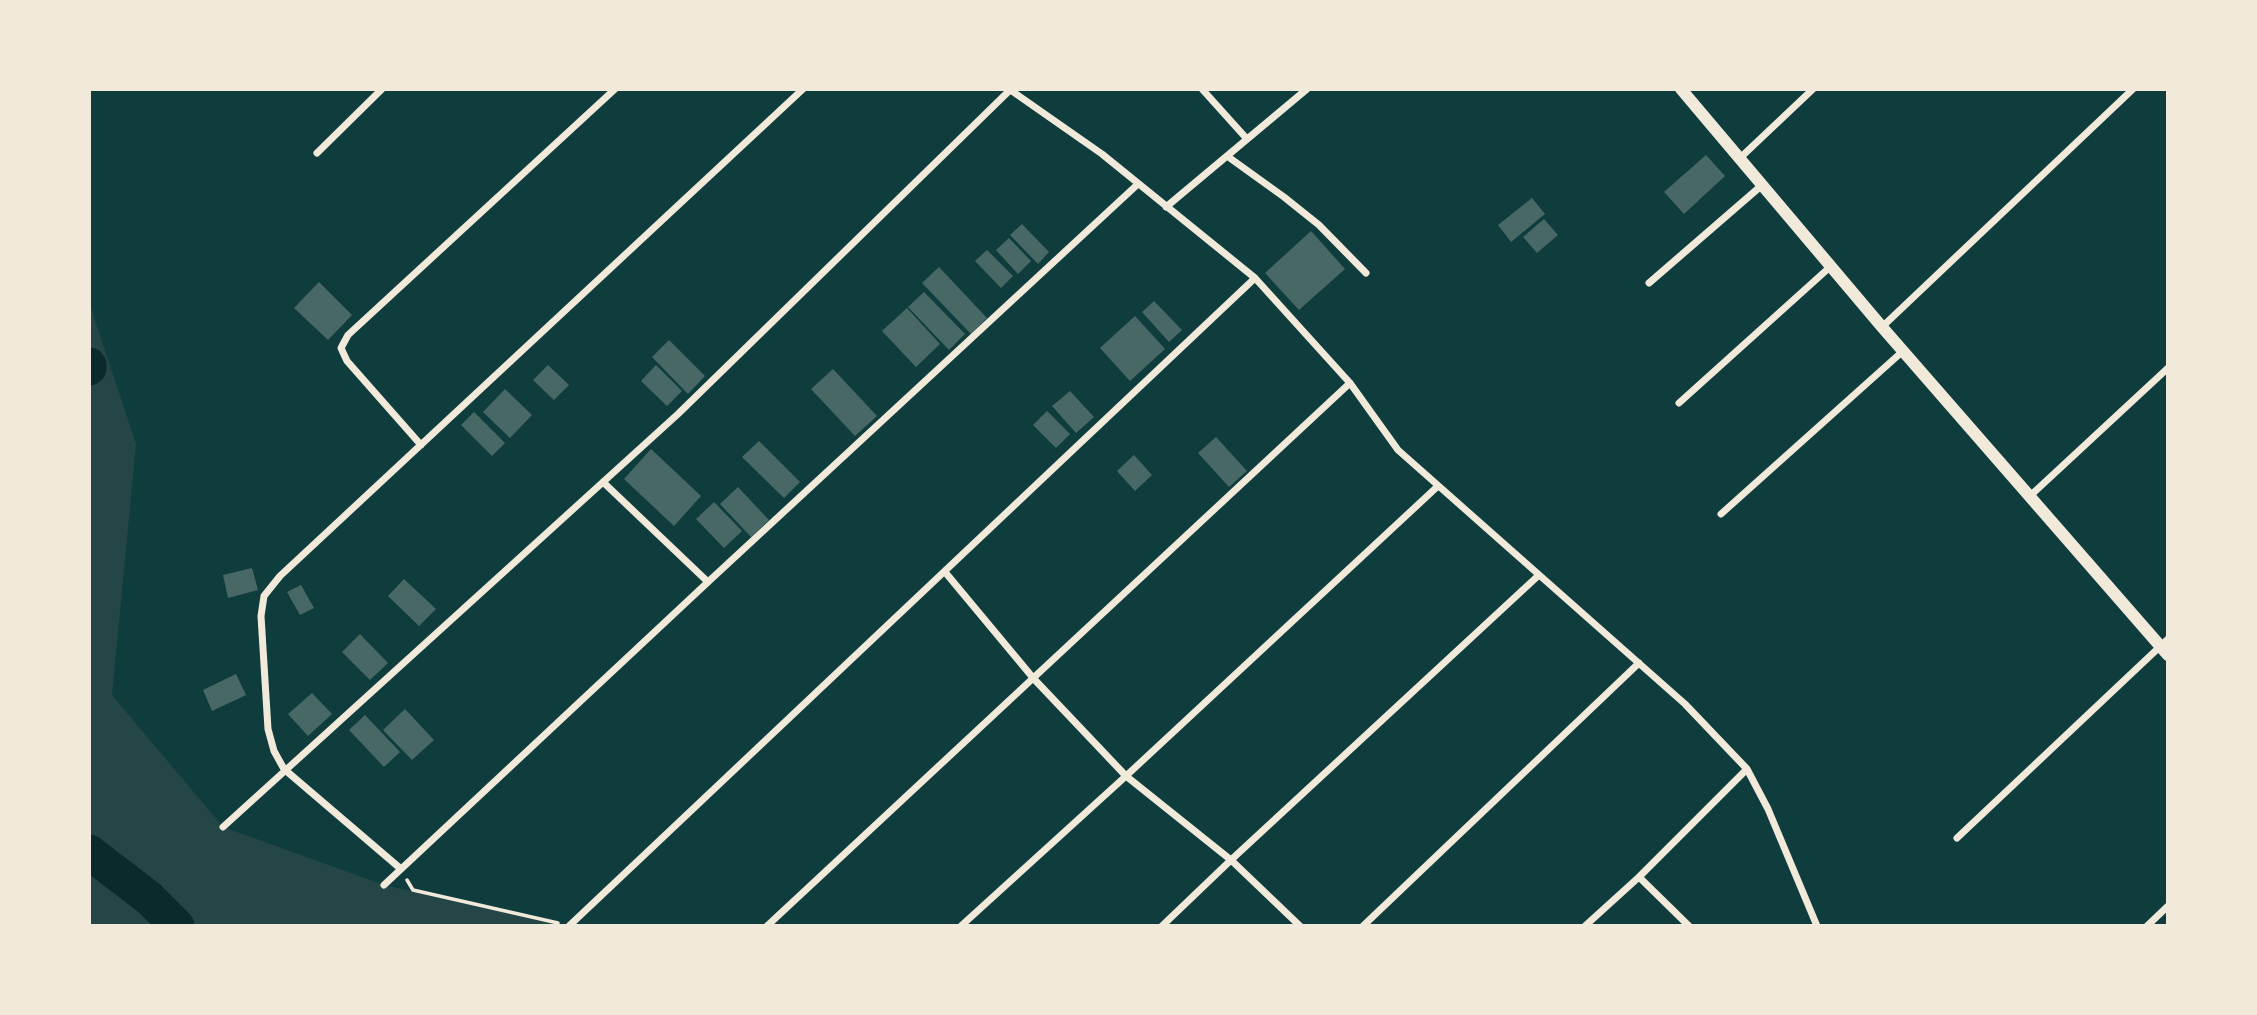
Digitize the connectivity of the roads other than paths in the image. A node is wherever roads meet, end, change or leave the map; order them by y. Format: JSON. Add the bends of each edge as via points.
{"nodes":[{"id":1,"x":382,"y":89,"type":"edge"},
{"id":2,"x":615,"y":89,"type":"edge"},
{"id":3,"x":803,"y":89,"type":"edge"},
{"id":4,"x":1202,"y":89,"type":"edge"},
{"id":5,"x":1307,"y":89,"type":"edge"},
{"id":6,"x":1681,"y":89,"type":"edge"},
{"id":7,"x":1813,"y":89,"type":"edge"},
{"id":8,"x":2133,"y":89,"type":"edge"},
{"id":9,"x":1009,"y":90,"type":"edge"},
{"id":10,"x":1247,"y":139,"type":"junction"},
{"id":11,"x":317,"y":153,"type":"dead end"},
{"id":12,"x":1227,"y":156,"type":"junction"},
{"id":13,"x":1739,"y":159,"type":"junction"},
{"id":14,"x":1138,"y":184,"type":"junction"},
{"id":15,"x":1761,"y":186,"type":"junction"},
{"id":16,"x":1166,"y":207,"type":"junction"},
{"id":17,"x":1830,"y":267,"type":"junction"},
{"id":18,"x":1366,"y":273,"type":"dead end"},
{"id":19,"x":1255,"y":278,"type":"junction"},
{"id":20,"x":1649,"y":283,"type":"dead end"},
{"id":21,"x":1882,"y":327,"type":"junction"},
{"id":22,"x":1903,"y":351,"type":"junction"},
{"id":23,"x":2168,"y":368,"type":"edge"},
{"id":24,"x":1350,"y":383,"type":"junction"},
{"id":25,"x":1679,"y":403,"type":"dead end"},
{"id":26,"x":421,"y":445,"type":"junction"},
{"id":27,"x":603,"y":482,"type":"junction"},
{"id":28,"x":1438,"y":486,"type":"junction"},
{"id":29,"x":2029,"y":496,"type":"junction"},
{"id":30,"x":1721,"y":514,"type":"dead end"},
{"id":31,"x":945,"y":572,"type":"junction"},
{"id":32,"x":1539,"y":575,"type":"junction"},
{"id":33,"x":708,"y":582,"type":"junction"},
{"id":34,"x":2165,"y":647,"type":"edge"},
{"id":35,"x":1639,"y":663,"type":"junction"},
{"id":36,"x":1034,"y":679,"type":"junction"},
{"id":37,"x":284,"y":769,"type":"junction"},
{"id":38,"x":1747,"y":769,"type":"junction"},
{"id":39,"x":1126,"y":776,"type":"junction"},
{"id":40,"x":223,"y":827,"type":"dead end"},
{"id":41,"x":1957,"y":838,"type":"dead end"},
{"id":42,"x":1231,"y":859,"type":"junction"},
{"id":43,"x":401,"y":869,"type":"junction"},
{"id":44,"x":1639,"y":877,"type":"junction"},
{"id":45,"x":384,"y":885,"type":"dead end"},
{"id":46,"x":2168,"y":906,"type":"edge"},
{"id":47,"x":569,"y":926,"type":"edge"},
{"id":48,"x":767,"y":926,"type":"edge"},
{"id":49,"x":961,"y":926,"type":"edge"},
{"id":50,"x":1162,"y":926,"type":"edge"},
{"id":51,"x":1300,"y":926,"type":"edge"},
{"id":52,"x":1363,"y":926,"type":"edge"},
{"id":53,"x":1585,"y":926,"type":"edge"},
{"id":54,"x":1689,"y":926,"type":"edge"},
{"id":55,"x":1817,"y":926,"type":"edge"},
{"id":56,"x":2147,"y":926,"type":"edge"}],
"edges":[{"from":1,"to":11,"type":"street"},
{"from":2,"to":26,"type":"street","via":[[348,335],[341,348],[347,361]]},
{"from":3,"to":26,"type":"street"},
{"from":4,"to":10,"type":"street"},
{"from":5,"to":10,"type":"street"},
{"from":6,"to":13,"type":"main road"},
{"from":7,"to":13,"type":"street"},
{"from":8,"to":21,"type":"street"},
{"from":9,"to":14,"type":"street"},
{"from":9,"to":27,"type":"street"},
{"from":10,"to":12,"type":"street"},
{"from":12,"to":16,"type":"street"},
{"from":12,"to":18,"type":"street","via":[[1319,225]]},
{"from":13,"to":15,"type":"main road"},
{"from":14,"to":16,"type":"street"},
{"from":14,"to":33,"type":"street"},
{"from":15,"to":17,"type":"main road"},
{"from":15,"to":20,"type":"street"},
{"from":16,"to":19,"type":"street"},
{"from":17,"to":21,"type":"main road"},
{"from":17,"to":25,"type":"street"},
{"from":19,"to":24,"type":"street"},
{"from":19,"to":31,"type":"street"},
{"from":21,"to":22,"type":"main road"},
{"from":22,"to":29,"type":"main road"},
{"from":22,"to":30,"type":"street"},
{"from":23,"to":29,"type":"street"},
{"from":24,"to":28,"type":"street","via":[[1398,450]]},
{"from":24,"to":36,"type":"street"},
{"from":26,"to":37,"type":"street","via":[[264,596],[261,617],[268,729]]},
{"from":27,"to":33,"type":"street"},
{"from":27,"to":37,"type":"street"},
{"from":28,"to":32,"type":"street"},
{"from":28,"to":39,"type":"street"},
{"from":29,"to":34,"type":"main road"},
{"from":31,"to":36,"type":"street"},
{"from":31,"to":47,"type":"street"},
{"from":32,"to":35,"type":"street"},
{"from":32,"to":42,"type":"street"},
{"from":33,"to":43,"type":"street"},
{"from":34,"to":41,"type":"street"},
{"from":35,"to":38,"type":"street"},
{"from":35,"to":52,"type":"street"},
{"from":36,"to":39,"type":"street"},
{"from":36,"to":48,"type":"street"},
{"from":37,"to":40,"type":"street"},
{"from":37,"to":43,"type":"street"},
{"from":38,"to":44,"type":"street"},
{"from":38,"to":55,"type":"street"},
{"from":39,"to":42,"type":"street"},
{"from":39,"to":49,"type":"street"},
{"from":42,"to":50,"type":"street"},
{"from":42,"to":51,"type":"street"},
{"from":43,"to":45,"type":"street"},
{"from":44,"to":53,"type":"street"},
{"from":44,"to":54,"type":"street"},
{"from":46,"to":56,"type":"street"}]}
